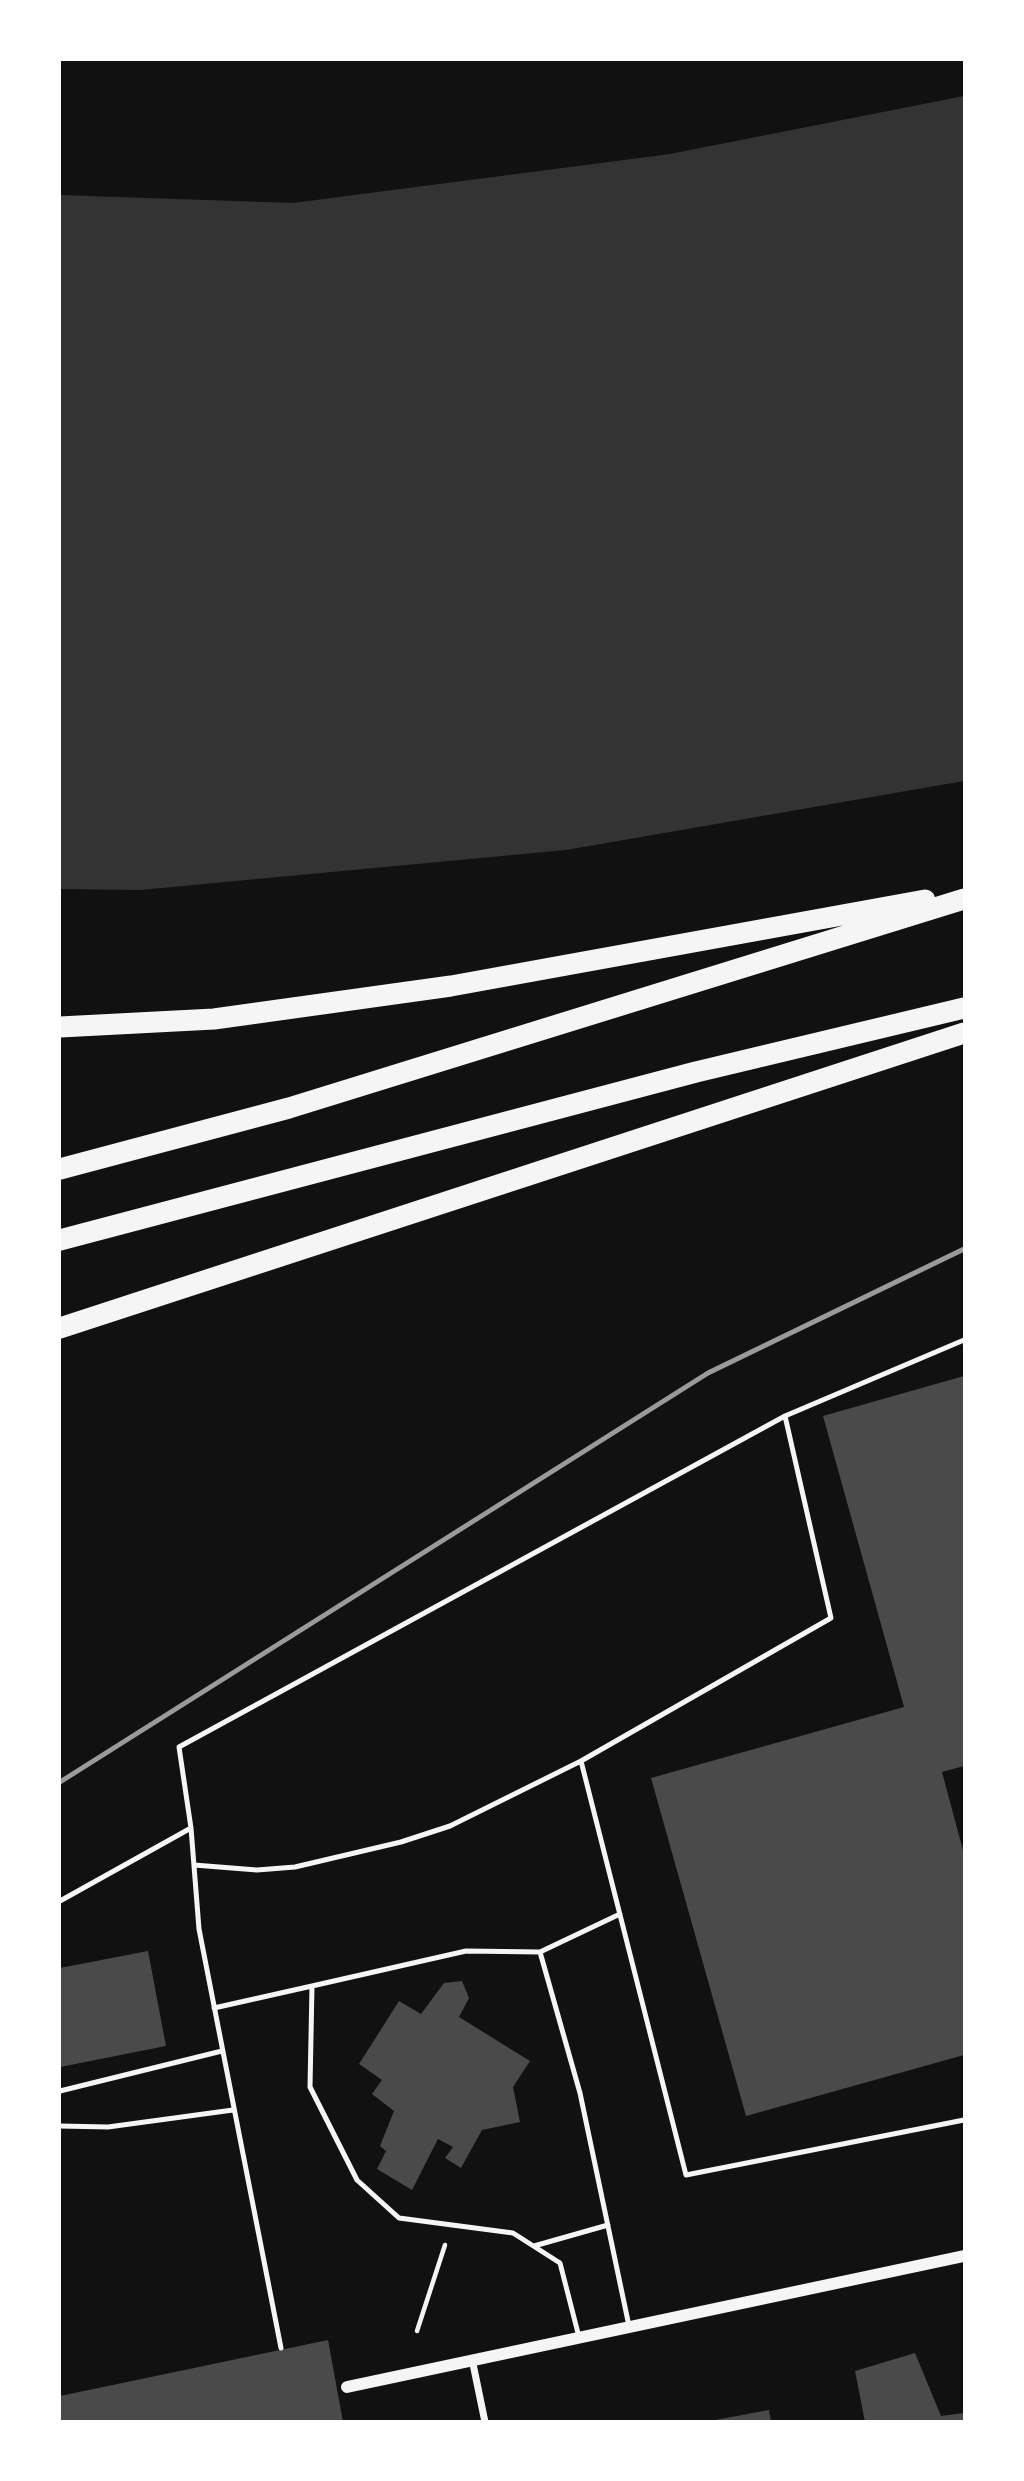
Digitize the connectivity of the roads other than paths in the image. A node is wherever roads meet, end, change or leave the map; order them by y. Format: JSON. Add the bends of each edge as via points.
{"nodes":[{"id":1,"x":964,"y":892,"type":"edge"},
{"id":2,"x":964,"y":899,"type":"edge"},
{"id":3,"x":964,"y":1009,"type":"edge"},
{"id":4,"x":60,"y":1027,"type":"edge"},
{"id":5,"x":964,"y":1033,"type":"edge"},
{"id":6,"x":60,"y":1170,"type":"edge"},
{"id":7,"x":60,"y":1240,"type":"edge"},
{"id":8,"x":60,"y":1328,"type":"edge"},
{"id":9,"x":964,"y":1340,"type":"edge"},
{"id":10,"x":785,"y":1416,"type":"junction"},
{"id":11,"x":581,"y":1761,"type":"junction"},
{"id":12,"x":191,"y":1828,"type":"junction"},
{"id":13,"x":194,"y":1865,"type":"junction"},
{"id":14,"x":60,"y":1901,"type":"edge"},
{"id":15,"x":620,"y":1914,"type":"junction"},
{"id":16,"x":540,"y":1952,"type":"junction"},
{"id":17,"x":312,"y":1986,"type":"junction"},
{"id":18,"x":214,"y":2008,"type":"junction"},
{"id":19,"x":222,"y":2051,"type":"junction"},
{"id":20,"x":60,"y":2091,"type":"edge"},
{"id":21,"x":233,"y":2110,"type":"junction"},
{"id":22,"x":964,"y":2120,"type":"edge"},
{"id":23,"x":60,"y":2126,"type":"edge"},
{"id":24,"x":608,"y":2225,"type":"junction"},
{"id":25,"x":534,"y":2246,"type":"junction"},
{"id":26,"x":964,"y":2256,"type":"edge"},
{"id":27,"x":629,"y":2326,"type":"junction"},
{"id":28,"x":579,"y":2337,"type":"junction"},
{"id":29,"x":281,"y":2348,"type":"dead end"},
{"id":30,"x":472,"y":2359,"type":"junction"},
{"id":31,"x":347,"y":2387,"type":"dead end"},
{"id":32,"x":485,"y":2421,"type":"edge"}],
"edges":[{"from":1,"to":4,"type":"highway","via":[[451,986],[214,1019]]},
{"from":2,"to":6,"type":"highway","via":[[289,1108]]},
{"from":3,"to":7,"type":"highway","via":[[696,1072]]},
{"from":5,"to":8,"type":"highway"},
{"from":9,"to":10,"type":"lane"},
{"from":10,"to":11,"type":"lane","via":[[831,1618]]},
{"from":10,"to":12,"type":"lane","via":[[179,1747]]},
{"from":11,"to":13,"type":"lane","via":[[450,1826],[401,1842],[295,1867],[257,1870]]},
{"from":11,"to":15,"type":"lane"},
{"from":12,"to":13,"type":"lane"},
{"from":12,"to":14,"type":"lane"},
{"from":13,"to":18,"type":"lane","via":[[199,1929]]},
{"from":15,"to":16,"type":"lane"},
{"from":15,"to":22,"type":"lane","via":[[686,2175]]},
{"from":16,"to":17,"type":"lane","via":[[466,1951]]},
{"from":16,"to":24,"type":"lane","via":[[580,2093]]},
{"from":17,"to":18,"type":"lane"},
{"from":17,"to":25,"type":"lane","via":[[310,2087],[357,2180],[399,2218],[513,2233]]},
{"from":18,"to":19,"type":"lane"},
{"from":19,"to":20,"type":"lane"},
{"from":19,"to":21,"type":"lane"},
{"from":21,"to":23,"type":"lane","via":[[108,2127]]},
{"from":21,"to":29,"type":"lane"},
{"from":24,"to":25,"type":"lane"},
{"from":24,"to":27,"type":"lane"},
{"from":25,"to":28,"type":"lane","via":[[560,2263]]},
{"from":26,"to":27,"type":"street"},
{"from":27,"to":28,"type":"street"},
{"from":28,"to":30,"type":"street"},
{"from":30,"to":31,"type":"street"},
{"from":30,"to":32,"type":"street"}]}
